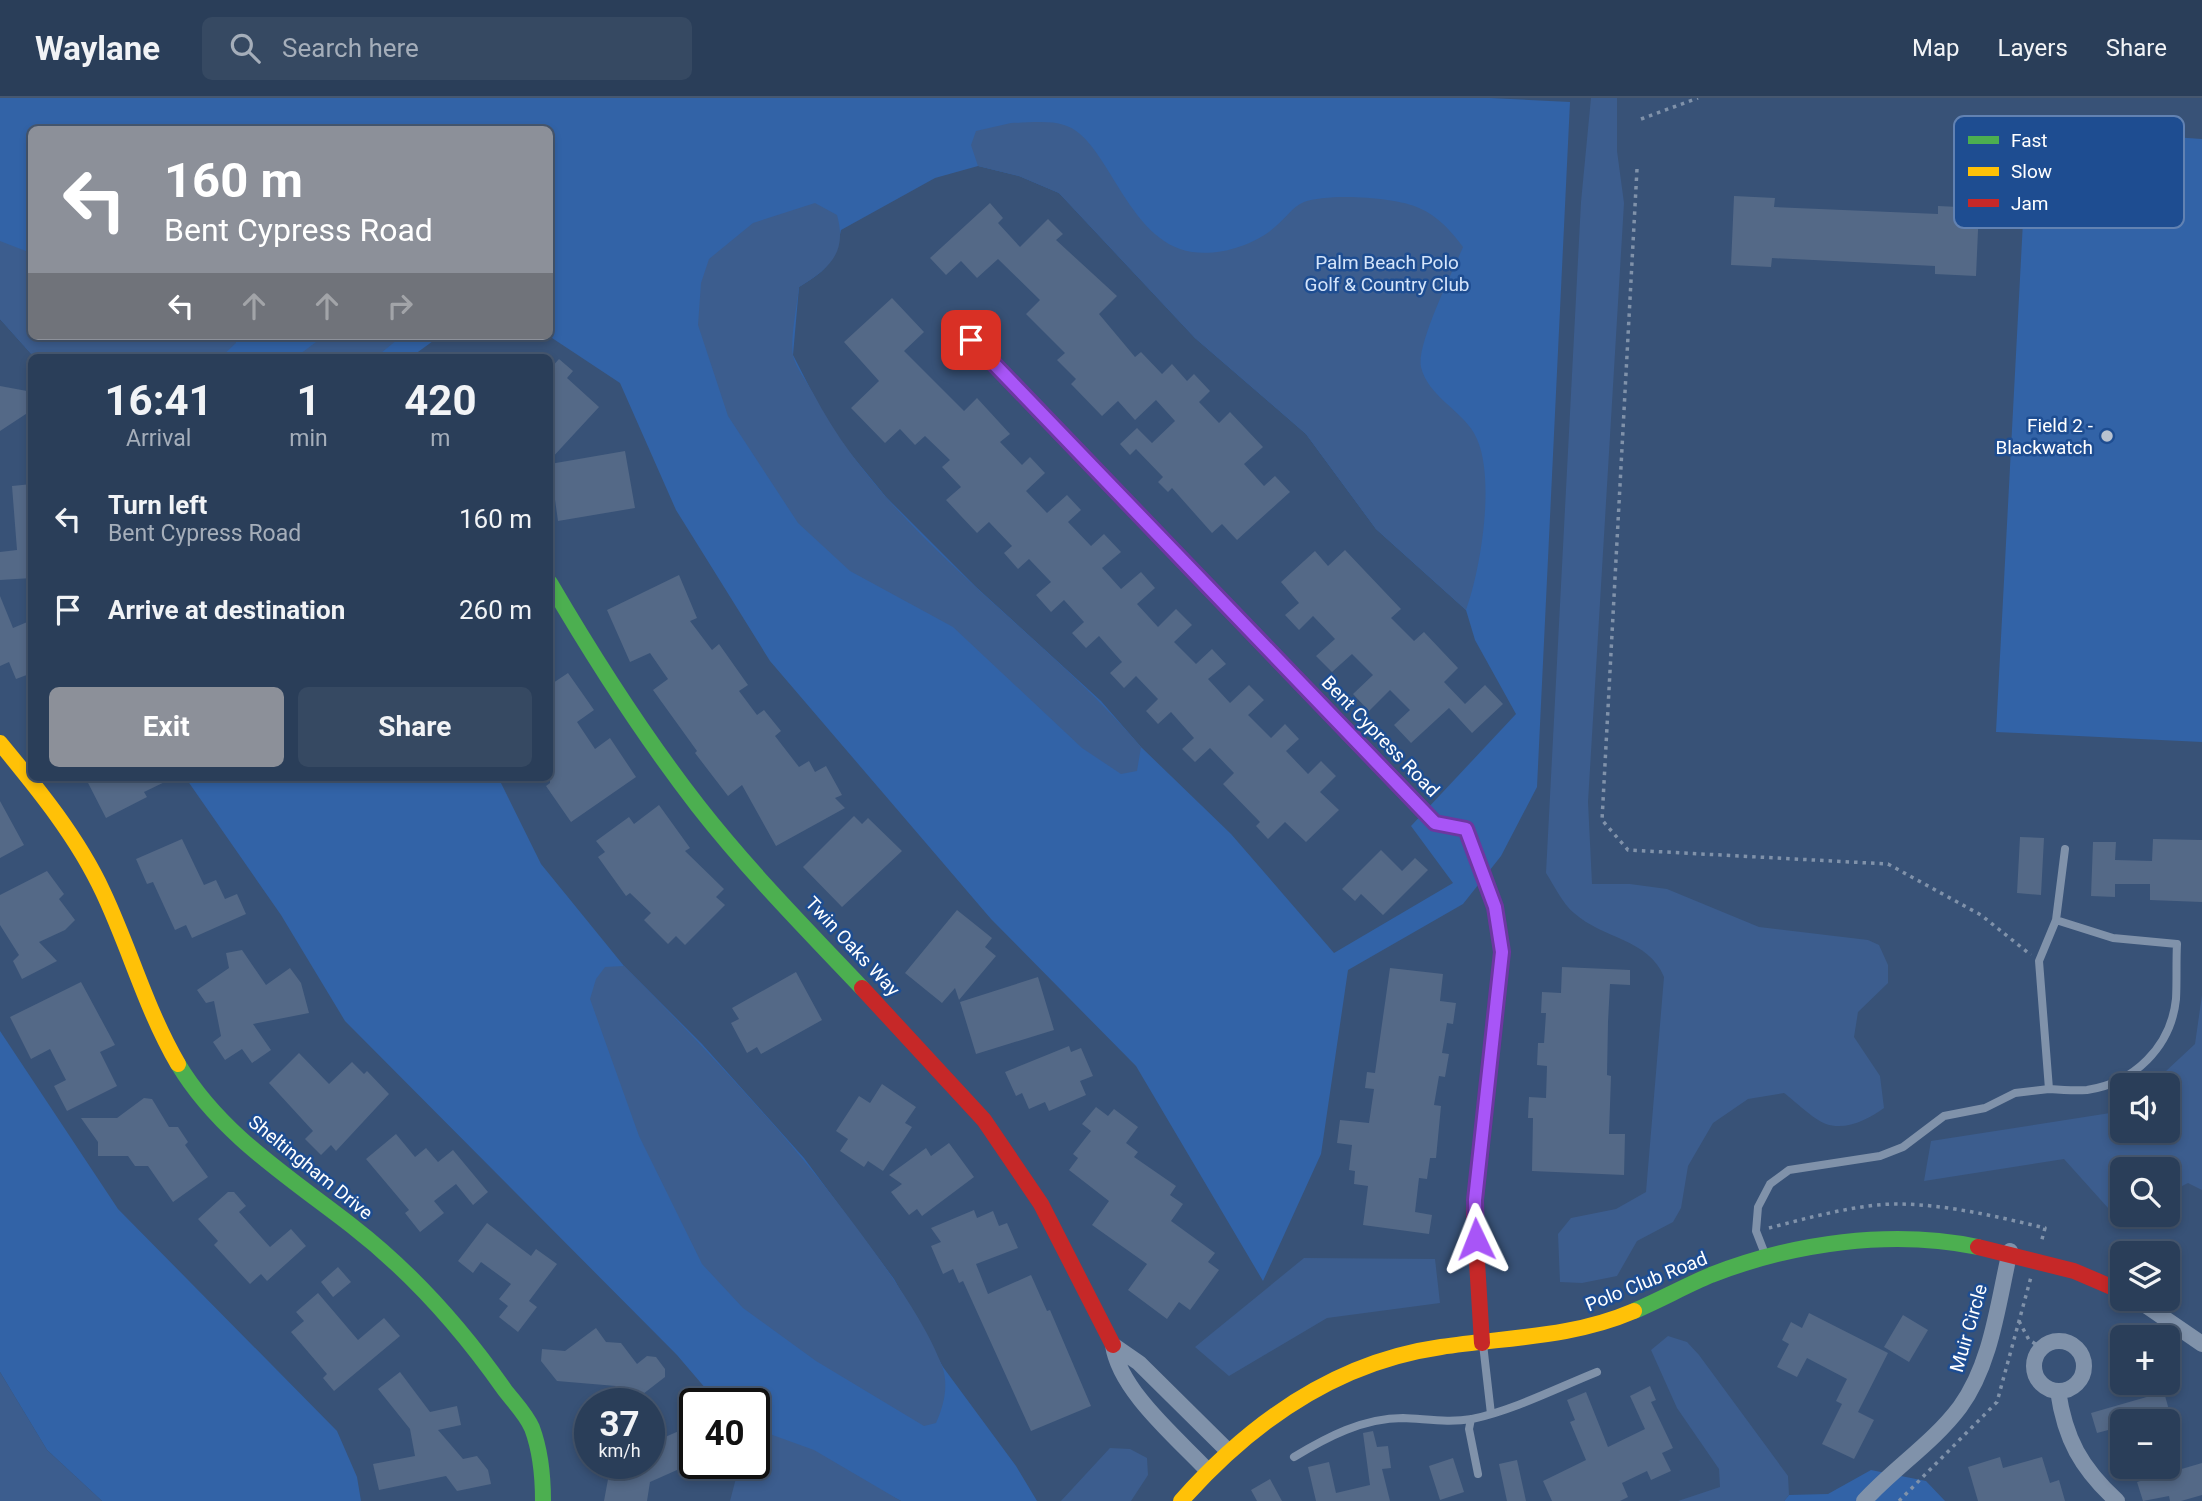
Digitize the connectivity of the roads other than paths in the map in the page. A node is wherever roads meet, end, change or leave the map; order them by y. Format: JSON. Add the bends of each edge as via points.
{"nodes":[{"id":1,"x":971,"y":340,"type":"dead end"},
{"id":2,"x":553,"y":588,"type":"edge"},
{"id":3,"x":0,"y":743,"type":"edge"},
{"id":4,"x":28,"y":779,"type":"edge"},
{"id":5,"x":30,"y":781,"type":"edge"},
{"id":6,"x":2066,"y":849,"type":"dead end"},
{"id":7,"x":2056,"y":920,"type":"junction"},
{"id":8,"x":2049,"y":1090,"type":"junction"},
{"id":9,"x":2010,"y":1251,"type":"junction"},
{"id":10,"x":1766,"y":1257,"type":"junction"},
{"id":11,"x":2110,"y":1286,"type":"edge"},
{"id":12,"x":2154,"y":1311,"type":"edge"},
{"id":13,"x":1482,"y":1343,"type":"junction"},
{"id":14,"x":2202,"y":1344,"type":"edge"},
{"id":15,"x":1113,"y":1345,"type":"junction"},
{"id":16,"x":1597,"y":1372,"type":"dead end"},
{"id":17,"x":2058,"y":1391,"type":"junction"},
{"id":18,"x":1491,"y":1414,"type":"junction"},
{"id":19,"x":1471,"y":1419,"type":"junction"},
{"id":20,"x":1227,"y":1450,"type":"junction"},
{"id":21,"x":1294,"y":1457,"type":"dead end"},
{"id":22,"x":1207,"y":1470,"type":"junction"},
{"id":23,"x":1478,"y":1474,"type":"dead end"},
{"id":24,"x":543,"y":1501,"type":"edge"},
{"id":25,"x":1181,"y":1501,"type":"edge"},
{"id":26,"x":1864,"y":1501,"type":"edge"},
{"id":27,"x":2117,"y":1501,"type":"edge"}],
"edges":[{"from":1,"to":13,"type":"street","name":"Bent Cypress Road","via":[[1435,823],[1466,829],[1495,907],[1502,952],[1474,1213]]},
{"from":2,"to":15,"type":"street","name":"Twin Oaks Way","via":[[604,676],[698,806],[984,1120],[1041,1204]]},
{"from":3,"to":4,"type":"street","name":"Sheltingham Drive"},
{"from":5,"to":24,"type":"street","name":"Sheltingham Drive","via":[[97,880],[158,1030],[182,1070],[230,1129],[398,1265],[477,1350],[531,1426],[543,1469]]},
{"from":6,"to":7,"type":"lane"},
{"from":7,"to":8,"type":"lane","via":[[2039,961]]},
{"from":7,"to":8,"type":"lane","via":[[2113,938],[2177,944],[2176,1001],[2167,1032],[2147,1062],[2119,1081],[2087,1090]]},
{"from":8,"to":10,"type":"lane","via":[[2015,1093],[1984,1108],[1944,1116],[1903,1147],[1880,1156],[1789,1170],[1770,1184],[1758,1207],[1756,1231]]},
{"from":9,"to":10,"type":"street","name":"Polo Club Road","via":[[1910,1238],[1826,1244]]},
{"from":9,"to":11,"type":"street","name":"Polo Club Road"},
{"from":9,"to":26,"type":"street","name":"Muir Circle","via":[[1974,1385],[1943,1427]]},
{"from":10,"to":13,"type":"street","name":"Polo Club Road","via":[[1712,1275],[1605,1322],[1531,1339]]},
{"from":12,"to":14,"type":"street"},
{"from":13,"to":18,"type":"lane"},
{"from":13,"to":20,"type":"street","name":"Polo Club Road","via":[[1439,1347],[1350,1372],[1295,1399]]},
{"from":15,"to":20,"type":"street","name":"Twin Oaks Way","via":[[1139,1363]]},
{"from":15,"to":22,"type":"street","name":"Twin Oaks Way","via":[[1132,1387]]},
{"from":16,"to":18,"type":"lane"},
{"from":17,"to":17,"type":"street","via":[[2048,1389],[2035,1374],[2042,1348],[2051,1343],[2070,1344],[2083,1358],[2082,1377],[2076,1385]]},
{"from":17,"to":27,"type":"street","via":[[2064,1428],[2083,1464]]},
{"from":18,"to":19,"type":"lane"},
{"from":19,"to":21,"type":"lane","via":[[1448,1423],[1401,1418],[1366,1423],[1328,1436]]},
{"from":19,"to":23,"type":"lane"},
{"from":20,"to":22,"type":"street","name":"Polo Club Road"},
{"from":22,"to":25,"type":"street","name":"Polo Club Road"}]}
